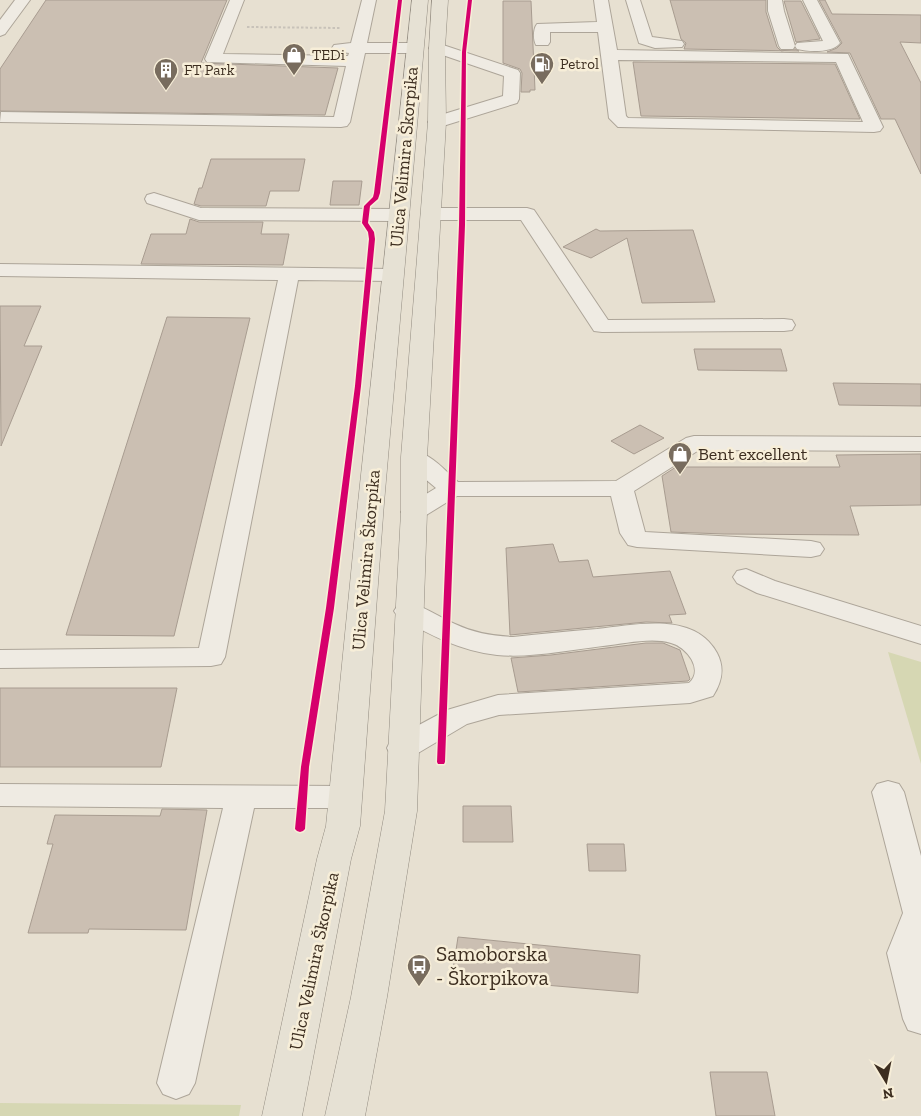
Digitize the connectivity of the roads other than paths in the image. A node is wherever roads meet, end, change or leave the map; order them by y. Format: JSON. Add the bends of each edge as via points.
{"nodes":[{"id":1,"x":23,"y":0,"type":"edge"},
{"id":2,"x":237,"y":0,"type":"edge"},
{"id":3,"x":369,"y":0,"type":"edge"},
{"id":4,"x":420,"y":0,"type":"edge"},
{"id":5,"x":440,"y":0,"type":"edge"},
{"id":6,"x":601,"y":0,"type":"edge"},
{"id":7,"x":633,"y":0,"type":"edge"},
{"id":8,"x":775,"y":0,"type":"edge"},
{"id":9,"x":810,"y":0,"type":"edge"},
{"id":10,"x":540,"y":10,"type":"dead end"},
{"id":11,"x":2,"y":26,"type":"edge"},
{"id":12,"x":606,"y":27,"type":"junction"},
{"id":13,"x":240,"y":42,"type":"dead end"},
{"id":14,"x":324,"y":43,"type":"dead end"},
{"id":15,"x":219,"y":44,"type":"junction"},
{"id":16,"x":359,"y":45,"type":"junction"},
{"id":17,"x":422,"y":46,"type":"junction"},
{"id":18,"x":788,"y":46,"type":"junction"},
{"id":19,"x":608,"y":55,"type":"junction"},
{"id":20,"x":1,"y":117,"type":"edge"},
{"id":21,"x":437,"y":122,"type":"junction"},
{"id":22,"x":154,"y":199,"type":"dead end"},
{"id":23,"x":431,"y":214,"type":"junction"},
{"id":24,"x":399,"y":215,"type":"junction"},
{"id":25,"x":0,"y":270,"type":"edge"},
{"id":26,"x":289,"y":274,"type":"junction"},
{"id":27,"x":393,"y":275,"type":"junction"},
{"id":28,"x":784,"y":325,"type":"dead end"},
{"id":29,"x":921,"y":444,"type":"edge"},
{"id":30,"x":414,"y":457,"type":"junction"},
{"id":31,"x":622,"y":488,"type":"junction"},
{"id":32,"x":452,"y":489,"type":"junction"},
{"id":33,"x":414,"y":512,"type":"junction"},
{"id":34,"x":811,"y":548,"type":"dead end"},
{"id":35,"x":746,"y":577,"type":"dead end"},
{"id":36,"x":408,"y":611,"type":"junction"},
{"id":37,"x":921,"y":635,"type":"edge"},
{"id":38,"x":0,"y":659,"type":"edge"},
{"id":39,"x":402,"y":748,"type":"junction"},
{"id":40,"x":888,"y":792,"type":"dead end"},
{"id":41,"x":0,"y":795,"type":"edge"},
{"id":42,"x":241,"y":796,"type":"junction"},
{"id":43,"x":345,"y":797,"type":"junction"},
{"id":44,"x":921,"y":1019,"type":"edge"},
{"id":45,"x":176,"y":1083,"type":"dead end"},
{"id":46,"x":282,"y":1116,"type":"edge"},
{"id":47,"x":345,"y":1116,"type":"edge"}],
"edges":[{"from":1,"to":11,"type":"lane"},
{"from":2,"to":15,"type":"lane"},
{"from":3,"to":16,"type":"lane"},
{"from":4,"to":17,"type":"main road","name":"Ulica Velimira Škorpika"},
{"from":5,"to":17,"type":"main road","name":"Ulica Velimira Škorpika"},
{"from":6,"to":12,"type":"lane"},
{"from":7,"to":18,"type":"lane","via":[[645,40],[649,42]]},
{"from":8,"to":18,"type":"lane"},
{"from":9,"to":18,"type":"lane","via":[[832,43]]},
{"from":10,"to":12,"type":"lane","via":[[542,34]]},
{"from":12,"to":19,"type":"lane"},
{"from":13,"to":15,"type":"lane"},
{"from":14,"to":16,"type":"lane"},
{"from":15,"to":16,"type":"lane","via":[[213,59]]},
{"from":16,"to":17,"type":"lane"},
{"from":16,"to":20,"type":"lane","via":[[341,122]]},
{"from":17,"to":21,"type":"main road","name":"Ulica Velimira Škorpika"},
{"from":17,"to":21,"type":"lane","via":[[512,73],[511,99]]},
{"from":17,"to":24,"type":"main road","name":"Ulica Velimira Škorpika"},
{"from":19,"to":19,"type":"lane","via":[[618,118],[624,123],[874,128],[842,56]]},
{"from":21,"to":23,"type":"main road","name":"Ulica Velimira Škorpika"},
{"from":22,"to":24,"type":"lane","via":[[199,214]]},
{"from":23,"to":28,"type":"lane","via":[[527,214],[602,326]]},
{"from":23,"to":30,"type":"main road","name":"Ulica Velimira Škorpika"},
{"from":24,"to":27,"type":"main road","name":"Ulica Velimira Škorpika"},
{"from":25,"to":26,"type":"lane"},
{"from":26,"to":27,"type":"lane"},
{"from":26,"to":38,"type":"lane","via":[[211,657]]},
{"from":27,"to":43,"type":"main road","name":"Ulica Velimira Škorpika"},
{"from":29,"to":31,"type":"lane","via":[[694,443]]},
{"from":30,"to":32,"type":"lane"},
{"from":30,"to":33,"type":"main road","name":"Ulica Velimira Škorpika"},
{"from":31,"to":32,"type":"lane"},
{"from":31,"to":34,"type":"lane","via":[[637,539]]},
{"from":32,"to":33,"type":"lane"},
{"from":33,"to":36,"type":"main road","name":"Ulica Velimira Škorpika"},
{"from":35,"to":37,"type":"lane","via":[[766,587]]},
{"from":36,"to":39,"type":"main road","name":"Ulica Velimira Škorpika"},
{"from":36,"to":39,"type":"lane","via":[[445,631],[474,643],[492,646],[670,633],[698,645],[705,654],[708,679],[703,689],[690,693],[498,705],[457,717]]},
{"from":39,"to":47,"type":"main road","name":"Ulica Velimira Škorpika","via":[[401,811]]},
{"from":40,"to":44,"type":"lane","via":[[920,913],[904,952]]},
{"from":41,"to":42,"type":"lane"},
{"from":42,"to":43,"type":"lane"},
{"from":42,"to":45,"type":"lane"},
{"from":43,"to":46,"type":"main road","name":"Ulica Velimira Škorpika","via":[[343,826]]}]}
